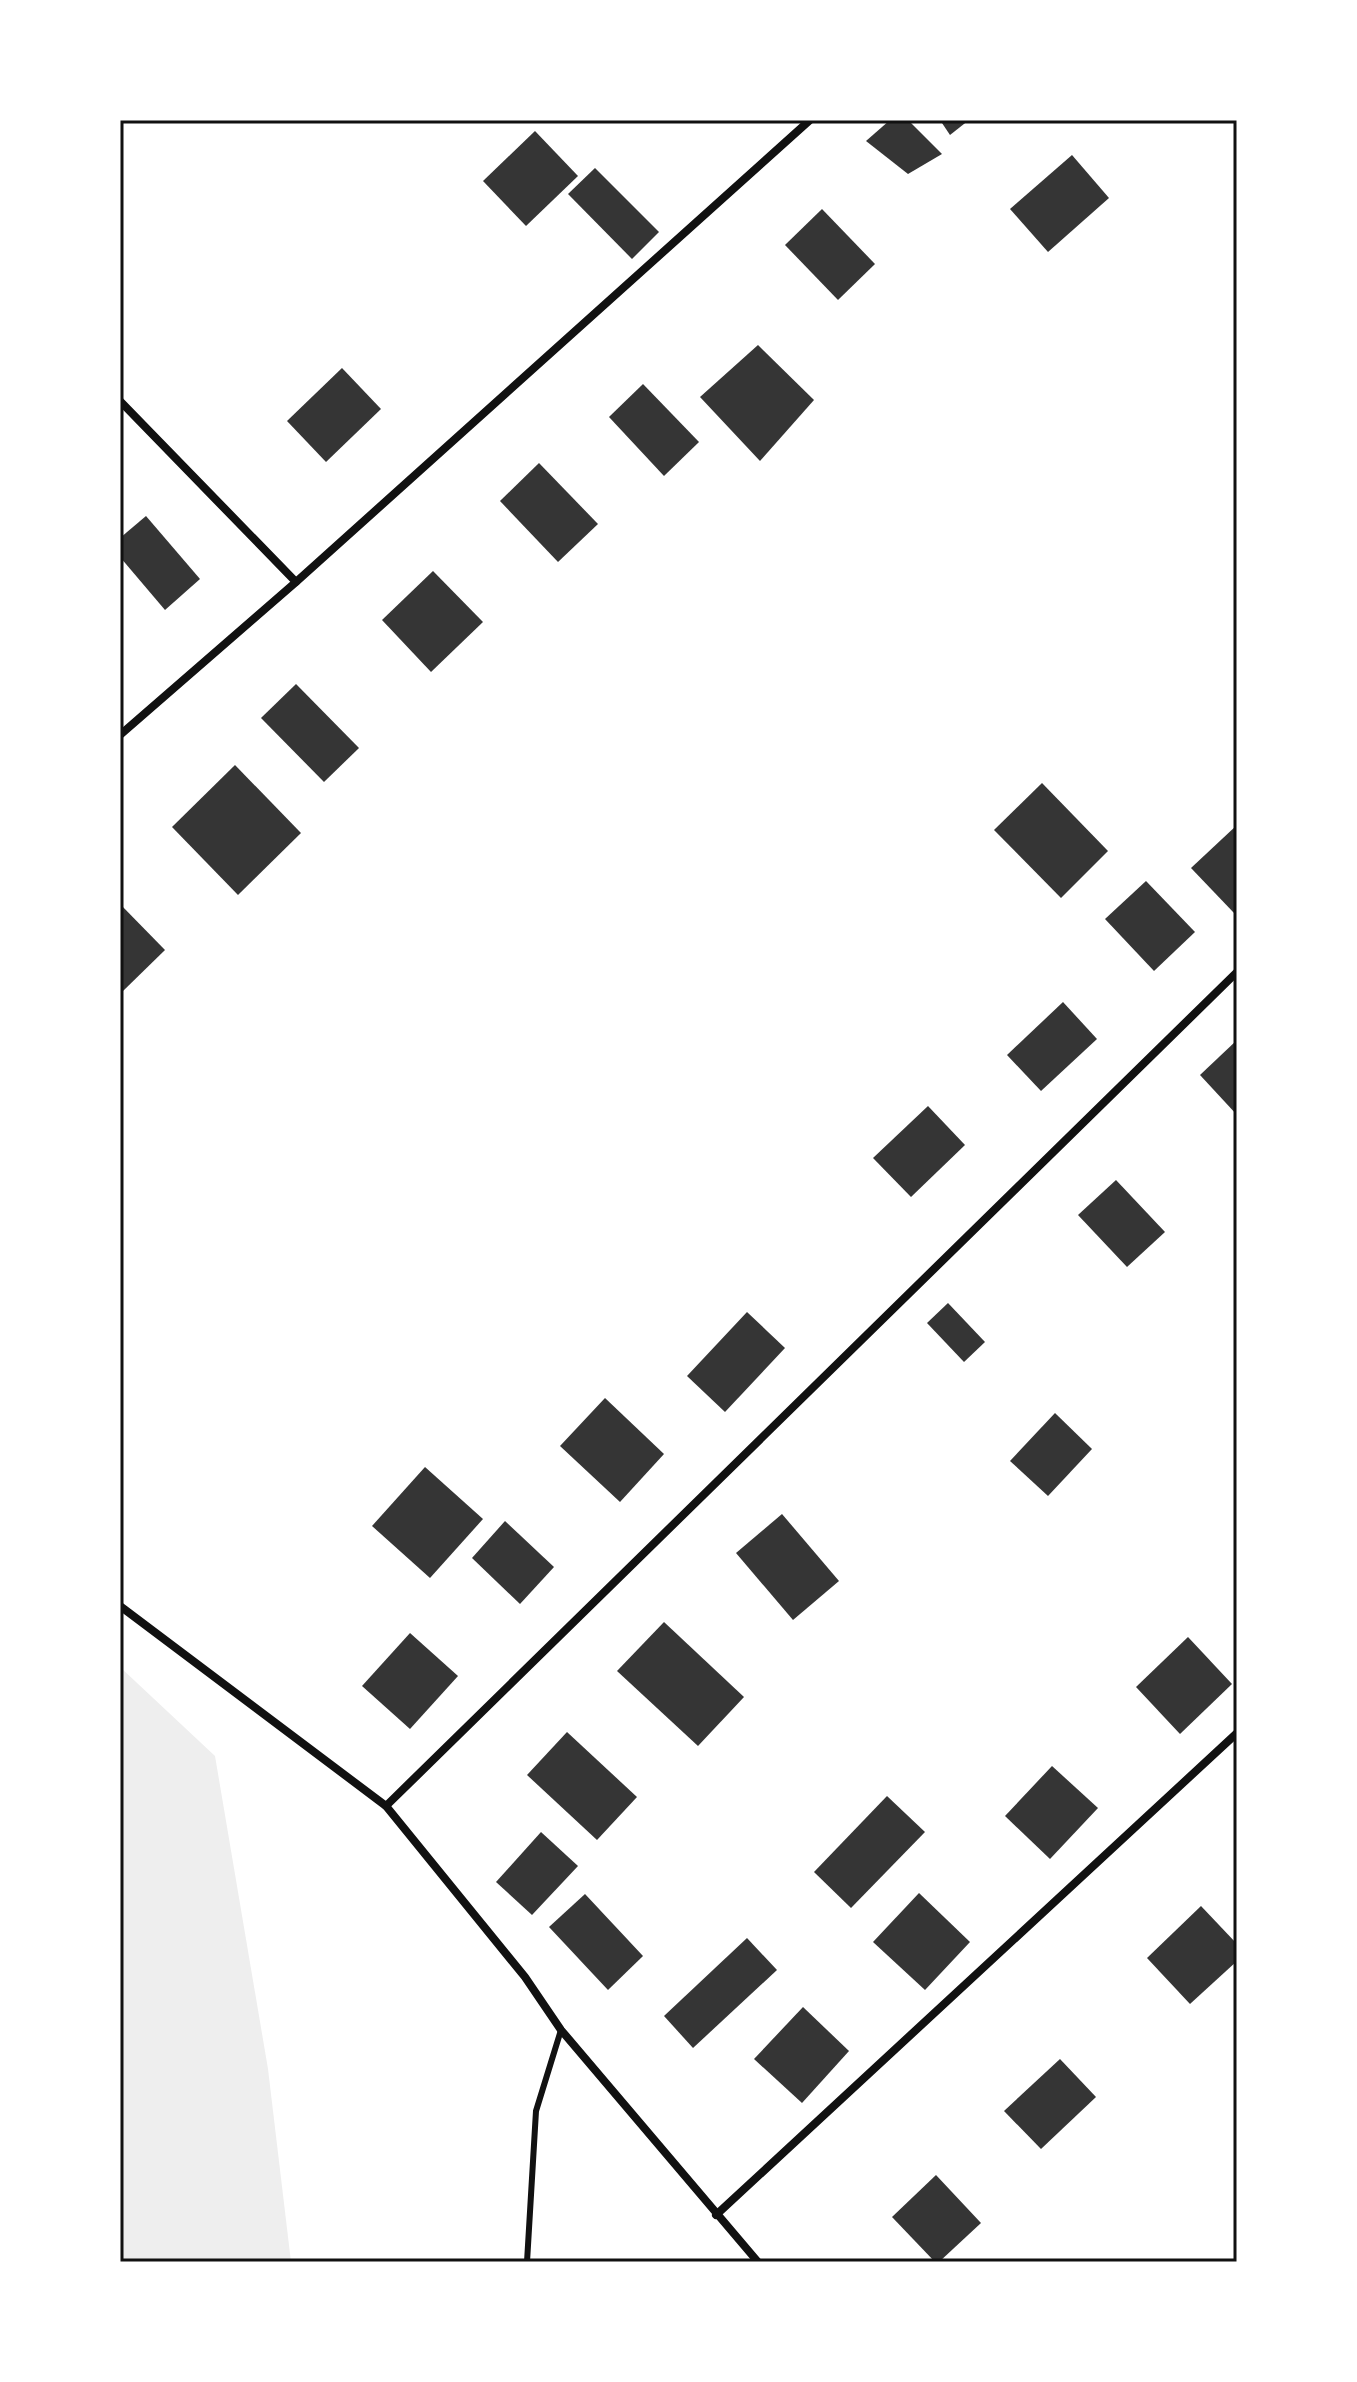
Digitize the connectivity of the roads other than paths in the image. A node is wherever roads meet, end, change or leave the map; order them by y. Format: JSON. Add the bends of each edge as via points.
{"nodes":[{"id":1,"x":810,"y":120,"type":"edge"},
{"id":2,"x":120,"y":401,"type":"edge"},
{"id":3,"x":296,"y":582,"type":"junction"},
{"id":4,"x":120,"y":735,"type":"edge"},
{"id":5,"x":1237,"y":972,"type":"edge"},
{"id":6,"x":120,"y":1606,"type":"edge"},
{"id":7,"x":1237,"y":1733,"type":"edge"},
{"id":8,"x":386,"y":1806,"type":"junction"},
{"id":9,"x":561,"y":2030,"type":"junction"},
{"id":10,"x":716,"y":2215,"type":"junction"},
{"id":11,"x":527,"y":2262,"type":"edge"},
{"id":12,"x":758,"y":2262,"type":"edge"}],
"edges":[{"from":1,"to":3,"type":"street"},
{"from":2,"to":3,"type":"street"},
{"from":3,"to":4,"type":"street"},
{"from":5,"to":8,"type":"street"},
{"from":6,"to":8,"type":"street"},
{"from":7,"to":10,"type":"street"},
{"from":8,"to":9,"type":"street","via":[[525,1977]]},
{"from":9,"to":10,"type":"street"},
{"from":9,"to":11,"type":"lane","via":[[536,2111]]},
{"from":10,"to":12,"type":"street"}]}
